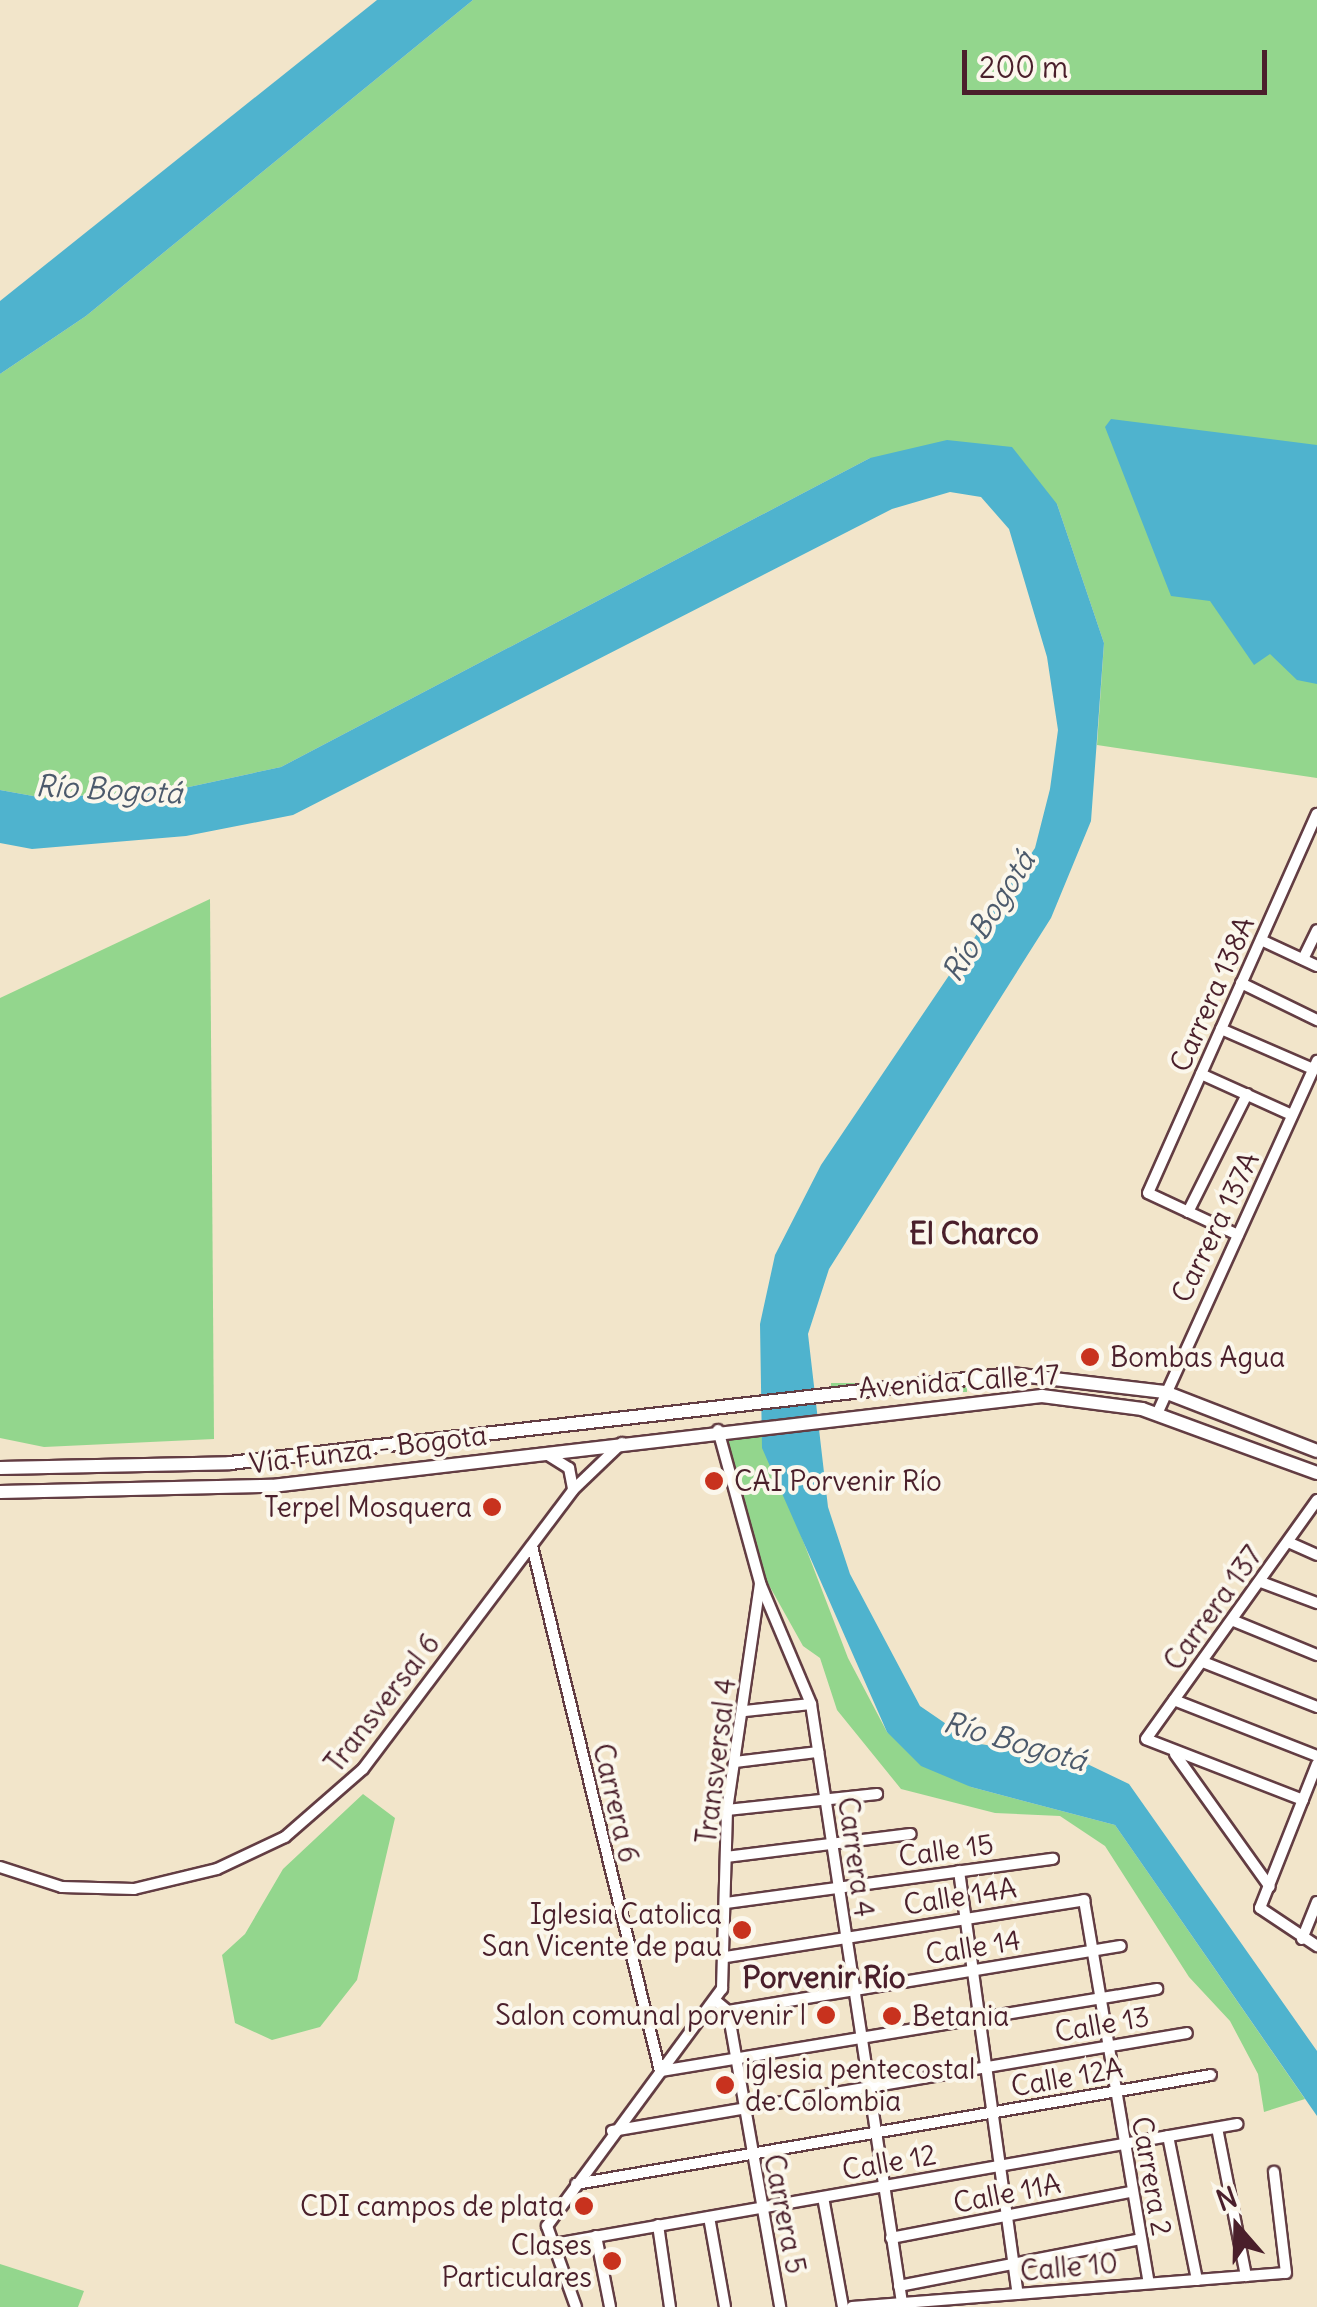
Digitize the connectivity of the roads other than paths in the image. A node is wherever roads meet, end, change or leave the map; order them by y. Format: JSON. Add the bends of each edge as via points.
{"nodes":[{"id":1,"x":1317,"y":814,"type":"edge"},
{"id":2,"x":1317,"y":930,"type":"edge"},
{"id":3,"x":1261,"y":940,"type":"junction"},
{"id":4,"x":1304,"y":960,"type":"junction"},
{"id":5,"x":1317,"y":966,"type":"edge"},
{"id":6,"x":1241,"y":984,"type":"junction"},
{"id":7,"x":1317,"y":1020,"type":"edge"},
{"id":8,"x":1221,"y":1030,"type":"junction"},
{"id":9,"x":1315,"y":1065,"type":"edge"},
{"id":10,"x":1201,"y":1074,"type":"junction"},
{"id":11,"x":1247,"y":1094,"type":"junction"},
{"id":12,"x":1292,"y":1115,"type":"junction"},
{"id":13,"x":1188,"y":1212,"type":"junction"},
{"id":14,"x":1238,"y":1235,"type":"junction"},
{"id":15,"x":987,"y":1375,"type":"junction"},
{"id":16,"x":1165,"y":1392,"type":"junction"},
{"id":17,"x":988,"y":1399,"type":"junction"},
{"id":18,"x":1158,"y":1414,"type":"junction"},
{"id":19,"x":739,"y":1428,"type":"joint"},
{"id":20,"x":718,"y":1430,"type":"junction"},
{"id":21,"x":622,"y":1442,"type":"junction"},
{"id":22,"x":1317,"y":1451,"type":"edge"},
{"id":23,"x":542,"y":1454,"type":"junction"},
{"id":24,"x":271,"y":1459,"type":"junction"},
{"id":25,"x":0,"y":1468,"type":"edge"},
{"id":26,"x":1317,"y":1473,"type":"edge"},
{"id":27,"x":272,"y":1486,"type":"junction"},
{"id":28,"x":573,"y":1490,"type":"junction"},
{"id":29,"x":0,"y":1492,"type":"edge"},
{"id":30,"x":1317,"y":1500,"type":"edge"},
{"id":31,"x":1288,"y":1542,"type":"junction"},
{"id":32,"x":532,"y":1546,"type":"junction"},
{"id":33,"x":1317,"y":1555,"type":"edge"},
{"id":34,"x":760,"y":1582,"type":"junction"},
{"id":35,"x":1261,"y":1582,"type":"junction"},
{"id":36,"x":1317,"y":1603,"type":"edge"},
{"id":37,"x":1234,"y":1621,"type":"junction"},
{"id":38,"x":1317,"y":1655,"type":"edge"},
{"id":39,"x":1202,"y":1662,"type":"junction"},
{"id":40,"x":1174,"y":1700,"type":"junction"},
{"id":41,"x":811,"y":1704,"type":"junction"},
{"id":42,"x":1317,"y":1706,"type":"edge"},
{"id":43,"x":744,"y":1711,"type":"junction"},
{"id":44,"x":818,"y":1752,"type":"junction"},
{"id":45,"x":1174,"y":1753,"type":"junction"},
{"id":46,"x":1317,"y":1760,"type":"edge"},
{"id":47,"x":735,"y":1762,"type":"junction"},
{"id":48,"x":1313,"y":1789,"type":"edge"},
{"id":49,"x":877,"y":1794,"type":"dead end"},
{"id":50,"x":825,"y":1799,"type":"junction"},
{"id":51,"x":1303,"y":1800,"type":"junction"},
{"id":52,"x":726,"y":1810,"type":"junction"},
{"id":53,"x":911,"y":1834,"type":"dead end"},
{"id":54,"x":831,"y":1844,"type":"junction"},
{"id":55,"x":726,"y":1857,"type":"junction"},
{"id":56,"x":1053,"y":1858,"type":"dead end"},
{"id":57,"x":0,"y":1867,"type":"edge"},
{"id":58,"x":959,"y":1872,"type":"junction"},
{"id":59,"x":1270,"y":1886,"type":"junction"},
{"id":60,"x":838,"y":1888,"type":"junction"},
{"id":61,"x":1084,"y":1900,"type":"joint"},
{"id":62,"x":1317,"y":1902,"type":"edge"},
{"id":63,"x":726,"y":1903,"type":"junction"},
{"id":64,"x":965,"y":1918,"type":"junction"},
{"id":65,"x":845,"y":1938,"type":"junction"},
{"id":66,"x":1302,"y":1939,"type":"junction"},
{"id":67,"x":1121,"y":1946,"type":"dead end"},
{"id":68,"x":1317,"y":1946,"type":"edge"},
{"id":69,"x":1091,"y":1951,"type":"junction"},
{"id":70,"x":726,"y":1957,"type":"junction"},
{"id":71,"x":973,"y":1970,"type":"junction"},
{"id":72,"x":1156,"y":1989,"type":"dead end"},
{"id":73,"x":852,"y":1990,"type":"junction"},
{"id":74,"x":1099,"y":1998,"type":"junction"},
{"id":75,"x":716,"y":2001,"type":"junction"},
{"id":76,"x":728,"y":2010,"type":"junction"},
{"id":77,"x":980,"y":2020,"type":"junction"},
{"id":78,"x":1186,"y":2033,"type":"dead end"},
{"id":79,"x":860,"y":2044,"type":"junction"},
{"id":80,"x":1106,"y":2047,"type":"junction"},
{"id":81,"x":736,"y":2061,"type":"junction"},
{"id":82,"x":986,"y":2067,"type":"junction"},
{"id":83,"x":660,"y":2071,"type":"junction"},
{"id":84,"x":1211,"y":2075,"type":"dead end"},
{"id":85,"x":867,"y":2088,"type":"junction"},
{"id":86,"x":1114,"y":2092,"type":"junction"},
{"id":87,"x":744,"y":2110,"type":"junction"},
{"id":88,"x":993,"y":2112,"type":"junction"},
{"id":89,"x":1236,"y":2124,"type":"dead end"},
{"id":90,"x":1217,"y":2128,"type":"junction"},
{"id":91,"x":612,"y":2131,"type":"junction"},
{"id":92,"x":874,"y":2133,"type":"junction"},
{"id":93,"x":1168,"y":2136,"type":"junction"},
{"id":94,"x":1122,"y":2144,"type":"junction"},
{"id":95,"x":750,"y":2154,"type":"junction"},
{"id":96,"x":1000,"y":2166,"type":"junction"},
{"id":97,"x":1274,"y":2172,"type":"dead end"},
{"id":98,"x":576,"y":2184,"type":"junction"},
{"id":99,"x":883,"y":2186,"type":"junction"},
{"id":100,"x":1131,"y":2192,"type":"junction"},
{"id":101,"x":823,"y":2196,"type":"junction"},
{"id":102,"x":760,"y":2208,"type":"junction"},
{"id":103,"x":1007,"y":2216,"type":"junction"},
{"id":104,"x":709,"y":2217,"type":"junction"},
{"id":105,"x":658,"y":2226,"type":"junction"},
{"id":106,"x":596,"y":2236,"type":"junction"},
{"id":107,"x":891,"y":2238,"type":"junction"},
{"id":108,"x":1140,"y":2239,"type":"junction"},
{"id":109,"x":548,"y":2245,"type":"junction"},
{"id":110,"x":1014,"y":2264,"type":"junction"},
{"id":111,"x":1246,"y":2276,"type":"junction"},
{"id":112,"x":1197,"y":2280,"type":"junction"},
{"id":113,"x":1149,"y":2283,"type":"junction"},
{"id":114,"x":899,"y":2286,"type":"junction"},
{"id":115,"x":1018,"y":2294,"type":"junction"},
{"id":116,"x":902,"y":2303,"type":"junction"},
{"id":117,"x":576,"y":2307,"type":"edge"},
{"id":118,"x":610,"y":2307,"type":"edge"},
{"id":119,"x":670,"y":2307,"type":"edge"},
{"id":120,"x":725,"y":2307,"type":"edge"},
{"id":121,"x":780,"y":2307,"type":"edge"},
{"id":122,"x":843,"y":2307,"type":"edge"},
{"id":123,"x":852,"y":2307,"type":"edge"}],
"edges":[{"from":1,"to":3,"type":"street","name":"Carrera 138A"},
{"from":2,"to":4,"type":"street"},
{"from":3,"to":4,"type":"street"},
{"from":3,"to":6,"type":"street","name":"Carrera 138A"},
{"from":4,"to":5,"type":"street"},
{"from":6,"to":7,"type":"street"},
{"from":6,"to":8,"type":"street","name":"Carrera 138A"},
{"from":8,"to":9,"type":"street"},
{"from":8,"to":10,"type":"street","name":"Carrera 138A"},
{"from":9,"to":12,"type":"street","name":"Carrera 137A"},
{"from":10,"to":11,"type":"street"},
{"from":10,"to":13,"type":"street","name":"Carrera 138A","via":[[1148,1193]]},
{"from":11,"to":12,"type":"street"},
{"from":11,"to":13,"type":"street"},
{"from":12,"to":14,"type":"street","name":"Carrera 137A"},
{"from":13,"to":14,"type":"street"},
{"from":14,"to":16,"type":"street","name":"Carrera 137A"},
{"from":15,"to":16,"type":"main road","name":"Avenida Calle 17"},
{"from":15,"to":17,"type":"main road"},
{"from":15,"to":24,"type":"main road","name":"Avenida Calle 17"},
{"from":16,"to":18,"type":"street","name":"Carrera 137A"},
{"from":16,"to":22,"type":"main road","name":"Avenida Calle 17"},
{"from":17,"to":18,"type":"main road","name":"Avenida Calle 17","via":[[1082,1398]]},
{"from":17,"to":19,"type":"main road","name":"Avenida Calle 17"},
{"from":18,"to":26,"type":"main road","name":"Avenida Calle 17"},
{"from":19,"to":20,"type":"main road","name":"Vía Funza - Bogota"},
{"from":20,"to":21,"type":"main road","name":"Vía Funza - Bogota"},
{"from":20,"to":34,"type":"street","name":"Carrera 4"},
{"from":21,"to":23,"type":"main road","name":"Vía Funza - Bogota"},
{"from":21,"to":28,"type":"street","name":"Transversal 6"},
{"from":23,"to":27,"type":"main road","name":"Vía Funza - Bogota"},
{"from":23,"to":28,"type":"street","via":[[564,1462]]},
{"from":24,"to":25,"type":"main road","name":"Avenida Calle 17"},
{"from":24,"to":27,"type":"main road"},
{"from":27,"to":29,"type":"main road","name":"Vía Funza - Bogota"},
{"from":28,"to":32,"type":"street","name":"Transversal 6"},
{"from":30,"to":31,"type":"street","name":"Carrera 137"},
{"from":31,"to":33,"type":"street"},
{"from":31,"to":35,"type":"street","name":"Carrera 137"},
{"from":32,"to":57,"type":"street","name":"Transversal 6","via":[[363,1769],[286,1837],[217,1869],[134,1888],[62,1887]]},
{"from":32,"to":83,"type":"street","name":"Carrera 6"},
{"from":34,"to":41,"type":"street","name":"Carrera 4"},
{"from":34,"to":43,"type":"street","name":"Transversal 4"},
{"from":35,"to":36,"type":"street"},
{"from":35,"to":37,"type":"street","name":"Carrera 137"},
{"from":37,"to":38,"type":"street"},
{"from":37,"to":39,"type":"street","name":"Carrera 137"},
{"from":39,"to":40,"type":"street","name":"Carrera 137"},
{"from":39,"to":42,"type":"street"},
{"from":40,"to":45,"type":"street","name":"Carrera 137","via":[[1146,1740]]},
{"from":40,"to":46,"type":"street"},
{"from":41,"to":43,"type":"street"},
{"from":41,"to":44,"type":"street","name":"Carrera 4"},
{"from":43,"to":47,"type":"street","name":"Transversal 4"},
{"from":44,"to":47,"type":"street"},
{"from":44,"to":50,"type":"street","name":"Carrera 4"},
{"from":45,"to":51,"type":"street"},
{"from":45,"to":59,"type":"street"},
{"from":46,"to":48,"type":"street"},
{"from":47,"to":52,"type":"street","name":"Transversal 4"},
{"from":48,"to":51,"type":"street"},
{"from":49,"to":50,"type":"street"},
{"from":50,"to":52,"type":"street"},
{"from":50,"to":54,"type":"street","name":"Carrera 4"},
{"from":51,"to":59,"type":"street"},
{"from":52,"to":55,"type":"street","name":"Transversal 4"},
{"from":53,"to":54,"type":"street"},
{"from":54,"to":55,"type":"street"},
{"from":54,"to":60,"type":"street","name":"Carrera 4"},
{"from":55,"to":63,"type":"street","name":"Transversal 4"},
{"from":56,"to":58,"type":"street","name":"Calle 15"},
{"from":58,"to":60,"type":"street","name":"Calle 15"},
{"from":58,"to":64,"type":"street"},
{"from":59,"to":66,"type":"street","via":[[1260,1908]]},
{"from":60,"to":63,"type":"street","name":"Calle 15"},
{"from":60,"to":65,"type":"street","name":"Carrera 4"},
{"from":61,"to":64,"type":"street","name":"Calle 14A"},
{"from":61,"to":69,"type":"street","name":"Carrera 2"},
{"from":62,"to":66,"type":"street"},
{"from":63,"to":70,"type":"street","name":"Transversal 4"},
{"from":64,"to":65,"type":"street","name":"Calle 14A"},
{"from":64,"to":71,"type":"street"},
{"from":65,"to":70,"type":"street","name":"Calle 14A"},
{"from":65,"to":73,"type":"street","name":"Carrera 4"},
{"from":66,"to":68,"type":"street"},
{"from":67,"to":69,"type":"street","name":"Calle 14"},
{"from":69,"to":71,"type":"street","name":"Calle 14"},
{"from":69,"to":74,"type":"street","name":"Carrera 2"},
{"from":70,"to":75,"type":"street","name":"Transversal 4"},
{"from":71,"to":73,"type":"street","name":"Calle 14"},
{"from":71,"to":77,"type":"street"},
{"from":72,"to":74,"type":"street"},
{"from":73,"to":76,"type":"street","name":"Calle 14"},
{"from":73,"to":79,"type":"street","name":"Carrera 4"},
{"from":74,"to":77,"type":"street"},
{"from":74,"to":80,"type":"street","name":"Carrera 2"},
{"from":75,"to":76,"type":"street"},
{"from":75,"to":83,"type":"street","name":"Transversal 4"},
{"from":76,"to":81,"type":"street","name":"Carrera 5"},
{"from":77,"to":79,"type":"street"},
{"from":77,"to":82,"type":"street"},
{"from":78,"to":80,"type":"street","name":"Calle 13"},
{"from":79,"to":81,"type":"street"},
{"from":79,"to":85,"type":"street","name":"Carrera 4"},
{"from":80,"to":82,"type":"street","name":"Calle 13"},
{"from":80,"to":86,"type":"street","name":"Carrera 2"},
{"from":81,"to":83,"type":"street"},
{"from":81,"to":87,"type":"street","name":"Carrera 5"},
{"from":82,"to":85,"type":"street","name":"Calle 13"},
{"from":82,"to":88,"type":"street"},
{"from":83,"to":91,"type":"street","name":"Transversal 4"},
{"from":84,"to":86,"type":"street","name":"Calle 12A"},
{"from":85,"to":87,"type":"street","name":"Calle 13"},
{"from":85,"to":92,"type":"street","name":"Carrera 4"},
{"from":86,"to":88,"type":"street","name":"Calle 12A"},
{"from":86,"to":94,"type":"street","name":"Carrera 2"},
{"from":87,"to":91,"type":"street","name":"Calle 13"},
{"from":87,"to":95,"type":"street","name":"Carrera 5"},
{"from":88,"to":92,"type":"street","name":"Calle 12A"},
{"from":88,"to":96,"type":"street"},
{"from":89,"to":90,"type":"street","name":"Calle 12"},
{"from":90,"to":93,"type":"street","name":"Calle 12"},
{"from":90,"to":111,"type":"street"},
{"from":91,"to":98,"type":"street","name":"Transversal 4"},
{"from":92,"to":95,"type":"street","name":"Calle 12A"},
{"from":92,"to":99,"type":"street","name":"Carrera 4"},
{"from":93,"to":94,"type":"street","name":"Calle 12"},
{"from":93,"to":112,"type":"street"},
{"from":94,"to":96,"type":"street","name":"Calle 12"},
{"from":94,"to":100,"type":"street","name":"Carrera 2"},
{"from":95,"to":98,"type":"street","name":"Calle 12A"},
{"from":95,"to":102,"type":"street","name":"Carrera 5"},
{"from":96,"to":99,"type":"street","name":"Calle 12"},
{"from":96,"to":103,"type":"street"},
{"from":97,"to":111,"type":"street","name":"Calle 10","via":[[1290,2272]]},
{"from":98,"to":109,"type":"street","name":"Transversal 4","via":[[547,2226]]},
{"from":99,"to":101,"type":"street","name":"Calle 12"},
{"from":99,"to":107,"type":"street","name":"Carrera 4"},
{"from":100,"to":103,"type":"street","name":"Calle 11A"},
{"from":100,"to":108,"type":"street","name":"Carrera 2"},
{"from":101,"to":102,"type":"street","name":"Calle 12"},
{"from":101,"to":122,"type":"street"},
{"from":102,"to":104,"type":"street","name":"Calle 12"},
{"from":102,"to":121,"type":"street","name":"Carrera 5"},
{"from":103,"to":107,"type":"street","name":"Calle 11A"},
{"from":103,"to":110,"type":"street"},
{"from":104,"to":105,"type":"street","name":"Calle 12"},
{"from":104,"to":120,"type":"street"},
{"from":105,"to":106,"type":"street","name":"Calle 12"},
{"from":105,"to":119,"type":"street"},
{"from":106,"to":109,"type":"street","name":"Calle 12"},
{"from":106,"to":118,"type":"street"},
{"from":107,"to":114,"type":"street","name":"Carrera 4"},
{"from":108,"to":110,"type":"street"},
{"from":108,"to":113,"type":"street","name":"Carrera 2"},
{"from":109,"to":117,"type":"street"},
{"from":110,"to":114,"type":"street"},
{"from":110,"to":115,"type":"street"},
{"from":111,"to":112,"type":"street","name":"Calle 10"},
{"from":112,"to":113,"type":"street","name":"Calle 10"},
{"from":113,"to":115,"type":"street","name":"Calle 10"},
{"from":114,"to":116,"type":"street","name":"Carrera 4"},
{"from":115,"to":116,"type":"street","name":"Calle 10"},
{"from":116,"to":123,"type":"street","name":"Calle 10"}]}
